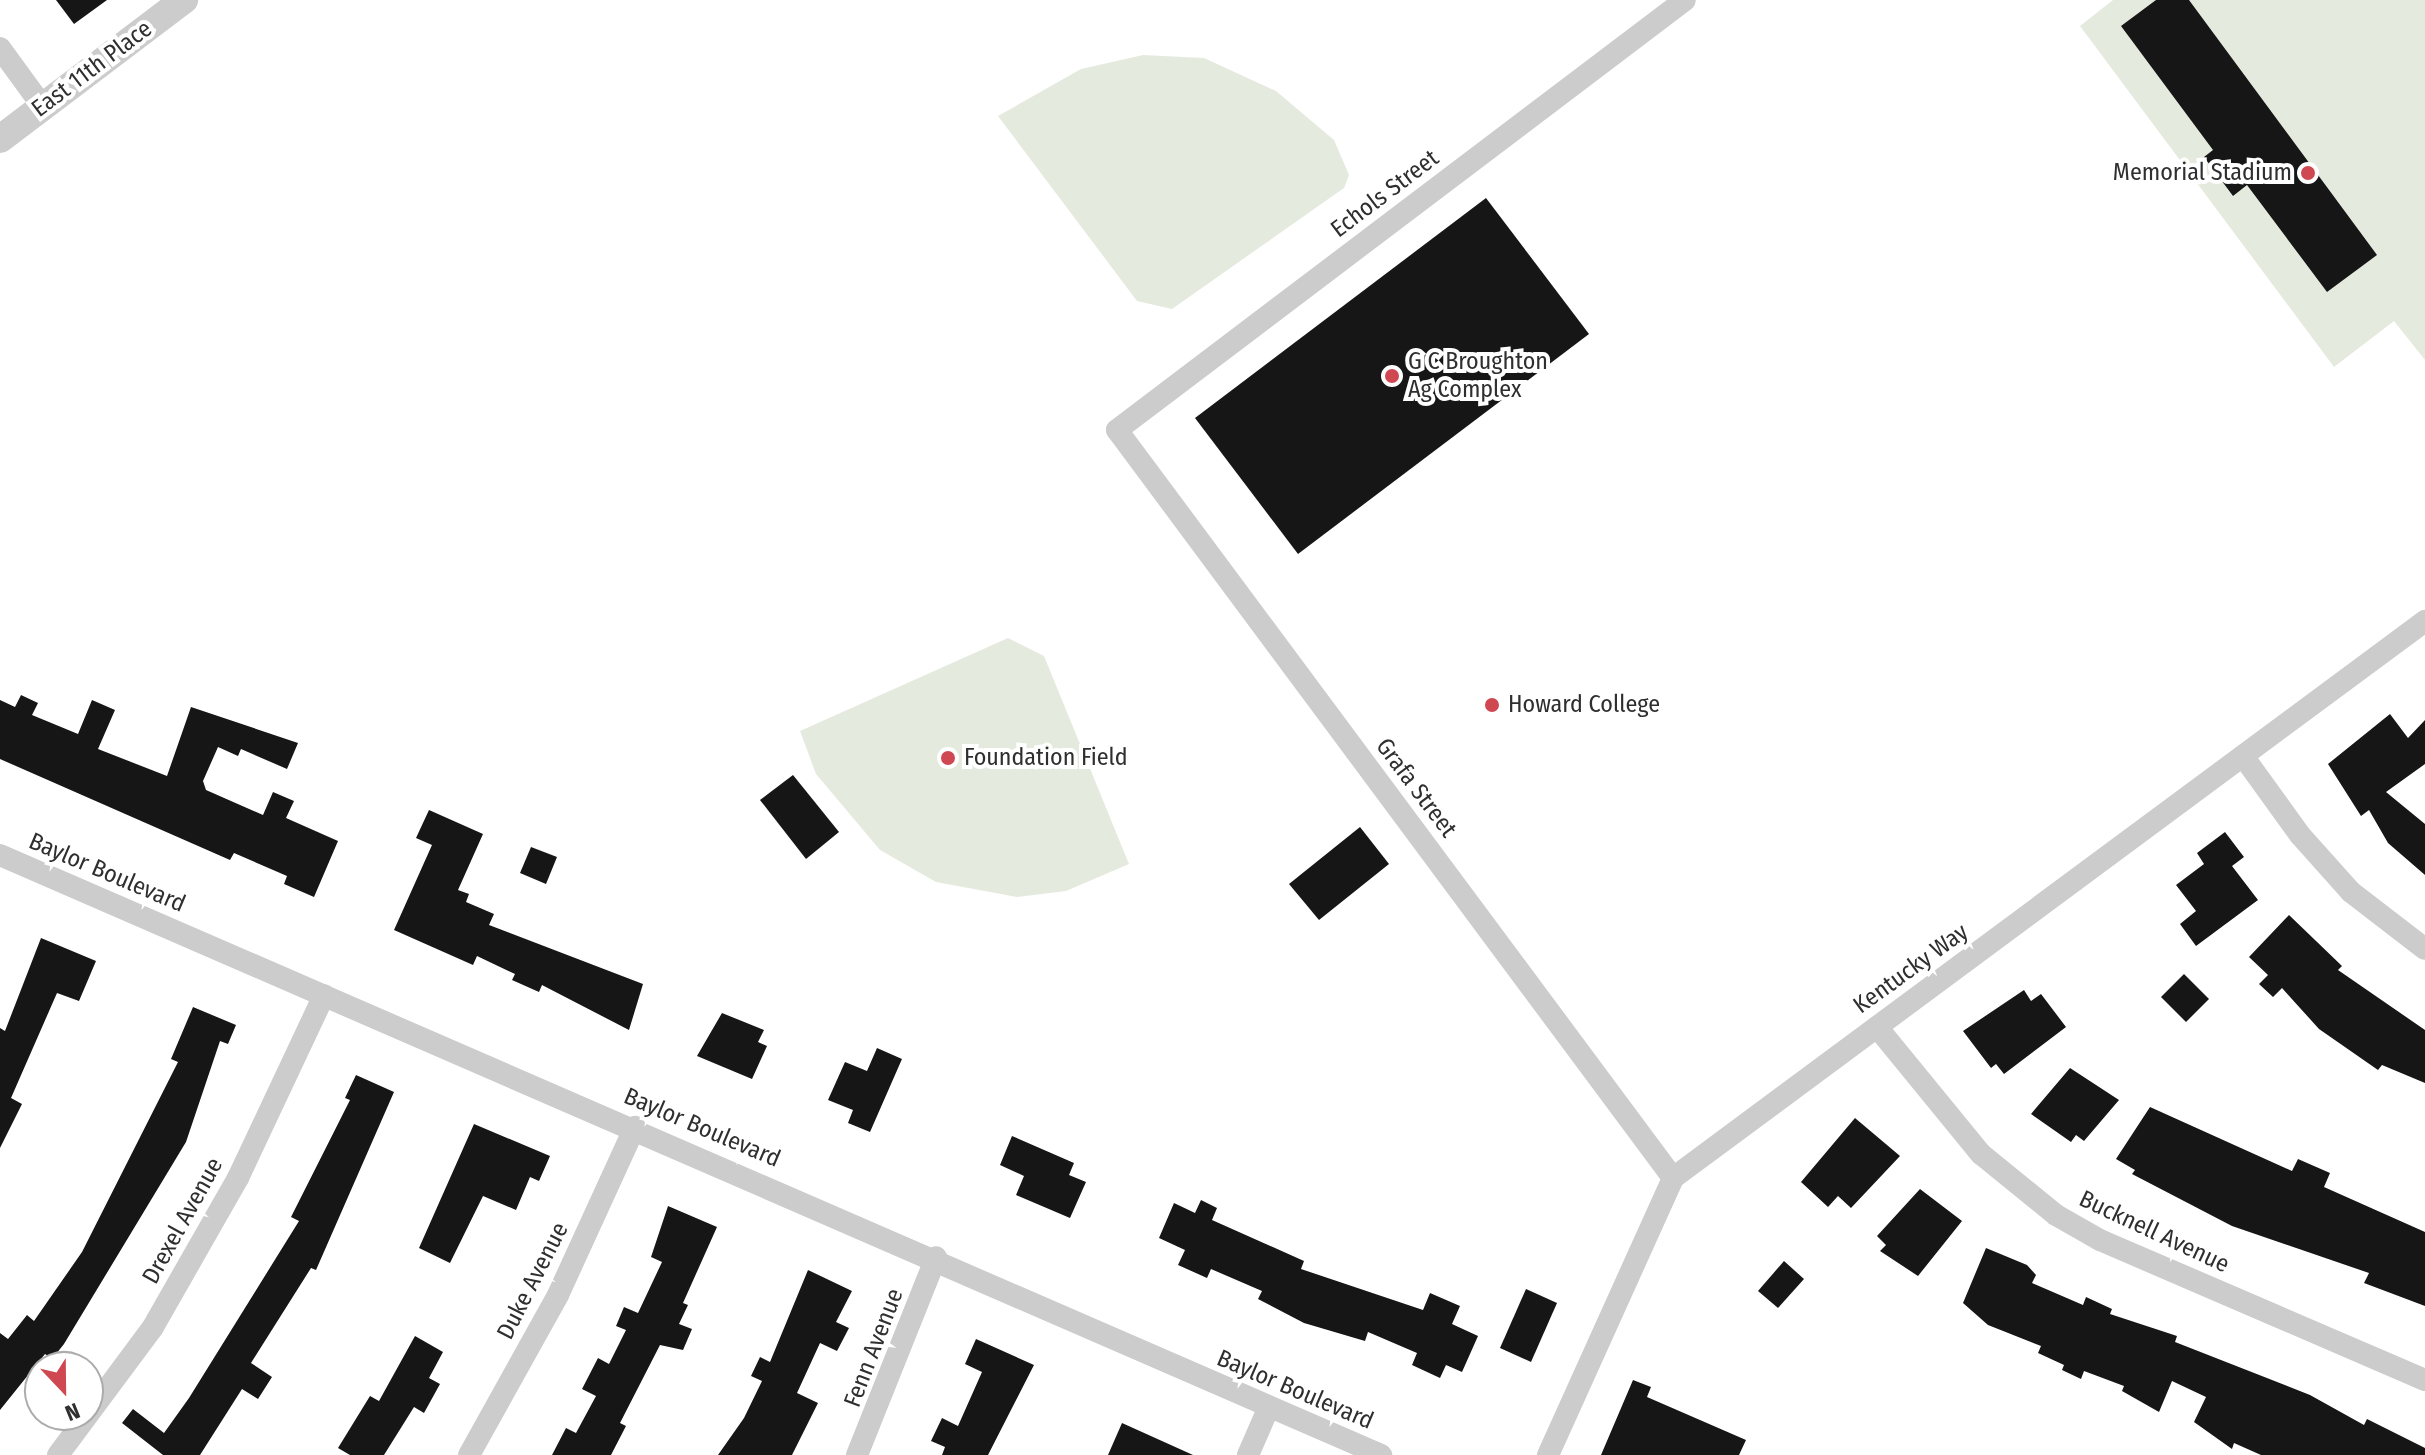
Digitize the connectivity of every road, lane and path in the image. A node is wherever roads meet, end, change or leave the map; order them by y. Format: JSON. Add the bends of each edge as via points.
{"nodes":[{"id":1,"x":184,"y":0,"type":"edge"},
{"id":2,"x":1685,"y":0,"type":"edge"},
{"id":3,"x":0,"y":48,"type":"edge"},
{"id":4,"x":43,"y":107,"type":"junction"},
{"id":5,"x":0,"y":139,"type":"edge"},
{"id":6,"x":1117,"y":430,"type":"joint"},
{"id":7,"x":2425,"y":621,"type":"edge"},
{"id":8,"x":2243,"y":756,"type":"junction"},
{"id":9,"x":0,"y":855,"type":"edge"},
{"id":10,"x":2425,"y":949,"type":"edge"},
{"id":11,"x":324,"y":995,"type":"junction"},
{"id":12,"x":1877,"y":1027,"type":"junction"},
{"id":13,"x":635,"y":1127,"type":"junction"},
{"id":14,"x":1673,"y":1178,"type":"junction"},
{"id":15,"x":936,"y":1257,"type":"junction"},
{"id":16,"x":2425,"y":1380,"type":"edge"},
{"id":17,"x":1268,"y":1409,"type":"junction"},
{"id":18,"x":58,"y":1455,"type":"edge"},
{"id":19,"x":469,"y":1455,"type":"edge"},
{"id":20,"x":857,"y":1455,"type":"edge"},
{"id":21,"x":1248,"y":1455,"type":"edge"},
{"id":22,"x":1381,"y":1455,"type":"edge"},
{"id":23,"x":1548,"y":1455,"type":"edge"}],
"edges":[{"from":1,"to":4,"type":"street","name":"East 11th Place"},
{"from":2,"to":6,"type":"street","name":"Echols Street"},
{"from":3,"to":4,"type":"street"},
{"from":4,"to":5,"type":"street","name":"East 11th Place"},
{"from":6,"to":14,"type":"street","name":"Grafa Street"},
{"from":7,"to":8,"type":"street","name":"Kentucky Way"},
{"from":8,"to":10,"type":"street","via":[[2300,835],[2351,892]]},
{"from":8,"to":12,"type":"street","name":"Kentucky Way"},
{"from":9,"to":11,"type":"street","name":"Baylor Boulevard"},
{"from":11,"to":13,"type":"street","name":"Baylor Boulevard"},
{"from":11,"to":18,"type":"street","name":"Drexel Avenue","via":[[238,1178],[161,1314]]},
{"from":12,"to":14,"type":"street","name":"Kentucky Way"},
{"from":12,"to":16,"type":"street","name":"Bucknell Avenue","via":[[1981,1154],[2056,1215],[2100,1240]]},
{"from":13,"to":15,"type":"street","name":"Baylor Boulevard"},
{"from":13,"to":19,"type":"street","name":"Duke Avenue","via":[[558,1295]]},
{"from":14,"to":23,"type":"street","name":"Kentucky Way"},
{"from":15,"to":17,"type":"street","name":"Baylor Boulevard"},
{"from":15,"to":20,"type":"street","name":"Fenn Avenue"},
{"from":17,"to":21,"type":"street"},
{"from":17,"to":22,"type":"street","name":"Baylor Boulevard"}]}
